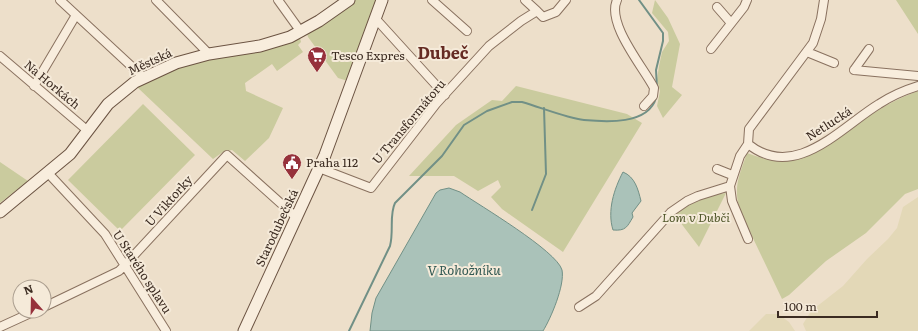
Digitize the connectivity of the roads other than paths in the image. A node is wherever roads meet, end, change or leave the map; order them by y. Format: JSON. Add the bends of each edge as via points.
{"nodes":[{"id":1,"x":60,"y":0,"type":"edge"},
{"id":2,"x":156,"y":0,"type":"edge"},
{"id":3,"x":278,"y":0,"type":"edge"},
{"id":4,"x":349,"y":0,"type":"edge"},
{"id":5,"x":382,"y":0,"type":"edge"},
{"id":6,"x":432,"y":0,"type":"edge"},
{"id":7,"x":525,"y":0,"type":"edge"},
{"id":8,"x":566,"y":0,"type":"edge"},
{"id":9,"x":617,"y":0,"type":"edge"},
{"id":10,"x":747,"y":0,"type":"edge"},
{"id":11,"x":824,"y":0,"type":"edge"},
{"id":12,"x":717,"y":6,"type":"dead end"},
{"id":13,"x":540,"y":14,"type":"junction"},
{"id":14,"x":76,"y":15,"type":"junction"},
{"id":15,"x":375,"y":18,"type":"junction"},
{"id":16,"x":731,"y":23,"type":"junction"},
{"id":17,"x":466,"y":31,"type":"dead end"},
{"id":18,"x":301,"y":32,"type":"junction"},
{"id":19,"x":711,"y":49,"type":"dead end"},
{"id":20,"x":869,"y":49,"type":"dead end"},
{"id":21,"x":807,"y":52,"type":"junction"},
{"id":22,"x":209,"y":54,"type":"junction"},
{"id":23,"x":0,"y":56,"type":"edge"},
{"id":24,"x":834,"y":63,"type":"dead end"},
{"id":25,"x":918,"y":76,"type":"edge"},
{"id":26,"x":143,"y":77,"type":"junction"},
{"id":27,"x":34,"y":86,"type":"junction"},
{"id":28,"x":918,"y":86,"type":"edge"},
{"id":29,"x":446,"y":95,"type":"junction"},
{"id":30,"x":644,"y":106,"type":"dead end"},
{"id":31,"x":88,"y":131,"type":"junction"},
{"id":32,"x":748,"y":144,"type":"junction"},
{"id":33,"x":319,"y":168,"type":"junction"},
{"id":34,"x":717,"y":169,"type":"dead end"},
{"id":35,"x":48,"y":173,"type":"junction"},
{"id":36,"x":732,"y":175,"type":"junction"},
{"id":37,"x":730,"y":186,"type":"junction"},
{"id":38,"x":0,"y":212,"type":"edge"},
{"id":39,"x":296,"y":217,"type":"junction"},
{"id":40,"x":748,"y":239,"type":"dead end"},
{"id":41,"x":124,"y":266,"type":"junction"},
{"id":42,"x":52,"y":303,"type":"edge"},
{"id":43,"x":578,"y":308,"type":"dead end"},
{"id":44,"x":18,"y":319,"type":"edge"},
{"id":45,"x":0,"y":327,"type":"edge"},
{"id":46,"x":163,"y":330,"type":"edge"},
{"id":47,"x":244,"y":331,"type":"edge"}],
"edges":[{"from":1,"to":14,"type":"street"},
{"from":2,"to":22,"type":"street"},
{"from":3,"to":18,"type":"street"},
{"from":4,"to":18,"type":"street","name":"Městská"},
{"from":5,"to":15,"type":"street","name":"Starodubečská"},
{"from":6,"to":17,"type":"street"},
{"from":7,"to":13,"type":"street"},
{"from":8,"to":13,"type":"street","name":"U Transformátoru","via":[[556,12]]},
{"from":9,"to":30,"type":"street","via":[[614,10],[628,50],[654,88],[653,96]]},
{"from":10,"to":16,"type":"street"},
{"from":11,"to":21,"type":"street","via":[[818,34]]},
{"from":12,"to":16,"type":"street"},
{"from":13,"to":29,"type":"street","name":"U Transformátoru","via":[[497,38]]},
{"from":14,"to":26,"type":"street"},
{"from":14,"to":27,"type":"street"},
{"from":15,"to":29,"type":"street"},
{"from":15,"to":33,"type":"street","name":"Starodubečská"},
{"from":16,"to":19,"type":"street"},
{"from":18,"to":22,"type":"street","name":"Městská","via":[[268,44]]},
{"from":20,"to":25,"type":"street","via":[[854,70]]},
{"from":21,"to":24,"type":"street"},
{"from":21,"to":32,"type":"street","via":[[749,129]]},
{"from":22,"to":26,"type":"street","name":"Městská","via":[[176,63]]},
{"from":23,"to":27,"type":"street","name":"Na Horkách"},
{"from":26,"to":31,"type":"street","name":"Městská","via":[[112,99]]},
{"from":27,"to":31,"type":"street","name":"Na Horkách"},
{"from":28,"to":32,"type":"street","name":"Netlucká","via":[[879,104],[816,148],[796,155],[768,155]]},
{"from":29,"to":33,"type":"street","name":"U Transformátoru","via":[[371,188]]},
{"from":31,"to":35,"type":"street","name":"Městská","via":[[70,154]]},
{"from":32,"to":36,"type":"street"},
{"from":33,"to":39,"type":"street","name":"Starodubečská"},
{"from":34,"to":36,"type":"street"},
{"from":35,"to":38,"type":"street","name":"Městská"},
{"from":35,"to":41,"type":"street","name":"U Starého splavu","via":[[105,234]]},
{"from":36,"to":37,"type":"street"},
{"from":37,"to":40,"type":"street","via":[[732,201]]},
{"from":37,"to":43,"type":"street","via":[[687,201],[671,212],[596,296]]},
{"from":39,"to":41,"type":"street","name":"U Viktorky","via":[[227,155]]},
{"from":39,"to":47,"type":"street","name":"Starodubečská"},
{"from":41,"to":42,"type":"street","name":"U Viktorky","via":[[119,271]]},
{"from":41,"to":46,"type":"street","name":"U Starého splavu"},
{"from":44,"to":45,"type":"street"}]}
